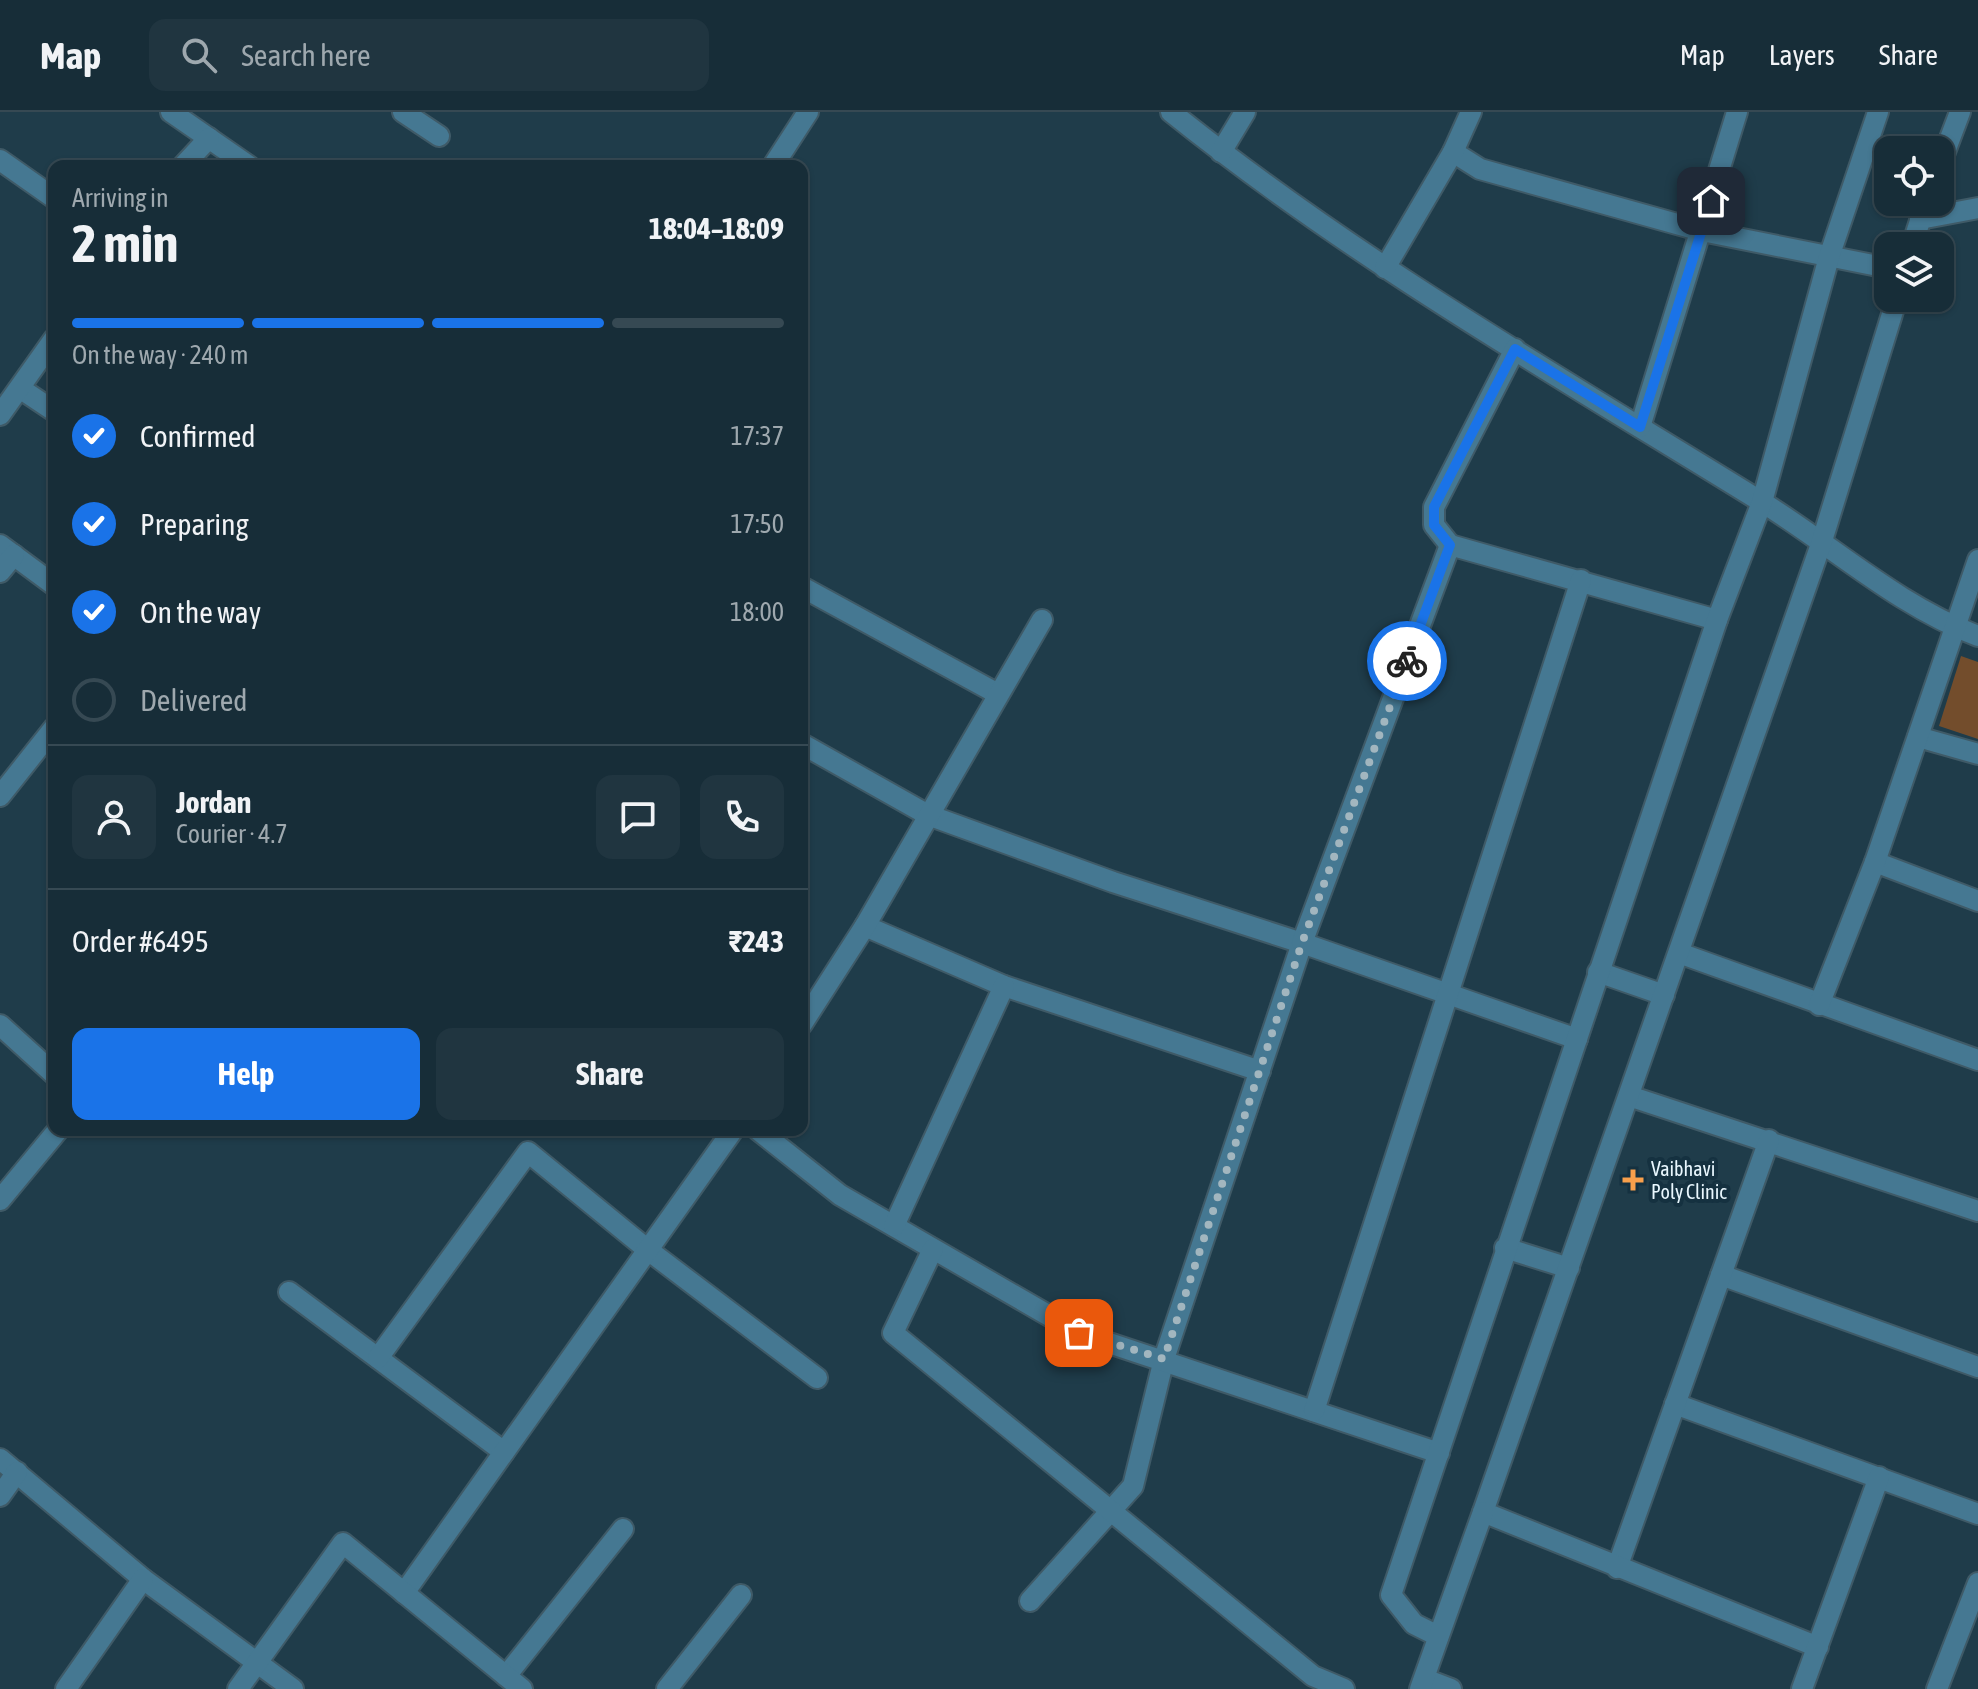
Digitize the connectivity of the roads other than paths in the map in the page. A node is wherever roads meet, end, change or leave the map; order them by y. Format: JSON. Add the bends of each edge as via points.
{"nodes":[{"id":1,"x":171,"y":112,"type":"edge"},
{"id":2,"x":403,"y":112,"type":"edge"},
{"id":3,"x":808,"y":112,"type":"edge"},
{"id":4,"x":1171,"y":112,"type":"edge"},
{"id":5,"x":1245,"y":112,"type":"edge"},
{"id":6,"x":1471,"y":112,"type":"edge"},
{"id":7,"x":1737,"y":112,"type":"edge"},
{"id":8,"x":1878,"y":112,"type":"edge"},
{"id":9,"x":1960,"y":112,"type":"edge"},
{"id":10,"x":439,"y":136,"type":"dead end"},
{"id":11,"x":1951,"y":136,"type":"edge"},
{"id":12,"x":209,"y":138,"type":"junction"},
{"id":13,"x":1221,"y":152,"type":"junction"},
{"id":14,"x":1453,"y":152,"type":"junction"},
{"id":15,"x":189,"y":160,"type":"edge"},
{"id":16,"x":240,"y":160,"type":"edge"},
{"id":17,"x":777,"y":160,"type":"edge"},
{"id":18,"x":2,"y":166,"type":"edge"},
{"id":19,"x":48,"y":194,"type":"edge"},
{"id":20,"x":1978,"y":208,"type":"edge"},
{"id":21,"x":1954,"y":209,"type":"edge"},
{"id":22,"x":1702,"y":231,"type":"junction"},
{"id":23,"x":1829,"y":257,"type":"junction"},
{"id":24,"x":1874,"y":265,"type":"edge"},
{"id":25,"x":1385,"y":268,"type":"junction"},
{"id":26,"x":1893,"y":312,"type":"edge"},
{"id":27,"x":48,"y":348,"type":"edge"},
{"id":28,"x":1515,"y":349,"type":"junction"},
{"id":29,"x":21,"y":389,"type":"junction"},
{"id":30,"x":48,"y":407,"type":"edge"},
{"id":31,"x":0,"y":415,"type":"edge"},
{"id":32,"x":1640,"y":427,"type":"junction"},
{"id":33,"x":1762,"y":502,"type":"junction"},
{"id":34,"x":1821,"y":544,"type":"junction"},
{"id":35,"x":1450,"y":545,"type":"junction"},
{"id":36,"x":7,"y":550,"type":"edge"},
{"id":37,"x":1978,"y":560,"type":"edge"},
{"id":38,"x":0,"y":572,"type":"edge"},
{"id":39,"x":1581,"y":580,"type":"junction"},
{"id":40,"x":48,"y":581,"type":"edge"},
{"id":41,"x":808,"y":590,"type":"edge"},
{"id":42,"x":1042,"y":620,"type":"dead end"},
{"id":43,"x":1717,"y":620,"type":"junction"},
{"id":44,"x":1955,"y":628,"type":"junction"},
{"id":45,"x":1978,"y":636,"type":"edge"},
{"id":46,"x":998,"y":694,"type":"junction"},
{"id":47,"x":48,"y":736,"type":"edge"},
{"id":48,"x":1918,"y":737,"type":"junction"},
{"id":49,"x":808,"y":747,"type":"edge"},
{"id":50,"x":1978,"y":754,"type":"edge"},
{"id":51,"x":0,"y":796,"type":"edge"},
{"id":52,"x":928,"y":815,"type":"junction"},
{"id":53,"x":1875,"y":862,"type":"junction"},
{"id":54,"x":1978,"y":901,"type":"edge"},
{"id":55,"x":865,"y":926,"type":"junction"},
{"id":56,"x":1302,"y":943,"type":"junction"},
{"id":57,"x":1679,"y":953,"type":"junction"},
{"id":58,"x":1598,"y":972,"type":"junction"},
{"id":59,"x":1004,"y":986,"type":"junction"},
{"id":60,"x":1447,"y":991,"type":"junction"},
{"id":61,"x":1664,"y":995,"type":"junction"},
{"id":62,"x":1819,"y":1005,"type":"junction"},
{"id":63,"x":808,"y":1015,"type":"edge"},
{"id":64,"x":0,"y":1025,"type":"edge"},
{"id":65,"x":1577,"y":1039,"type":"junction"},
{"id":66,"x":1978,"y":1060,"type":"edge"},
{"id":67,"x":48,"y":1069,"type":"edge"},
{"id":68,"x":1260,"y":1071,"type":"junction"},
{"id":69,"x":1629,"y":1096,"type":"junction"},
{"id":70,"x":53,"y":1136,"type":"edge"},
{"id":71,"x":729,"y":1136,"type":"edge"},
{"id":72,"x":766,"y":1136,"type":"edge"},
{"id":73,"x":1769,"y":1140,"type":"junction"},
{"id":74,"x":0,"y":1200,"type":"edge"},
{"id":75,"x":1978,"y":1211,"type":"edge"},
{"id":76,"x":894,"y":1226,"type":"junction"},
{"id":77,"x":1505,"y":1248,"type":"junction"},
{"id":78,"x":933,"y":1249,"type":"junction"},
{"id":79,"x":648,"y":1250,"type":"junction"},
{"id":80,"x":1569,"y":1268,"type":"junction"},
{"id":81,"x":1721,"y":1275,"type":"junction"},
{"id":82,"x":289,"y":1292,"type":"dead end"},
{"id":83,"x":378,"y":1358,"type":"junction"},
{"id":84,"x":1164,"y":1359,"type":"junction"},
{"id":85,"x":1978,"y":1367,"type":"edge"},
{"id":86,"x":817,"y":1378,"type":"dead end"},
{"id":87,"x":1675,"y":1404,"type":"junction"},
{"id":88,"x":1314,"y":1411,"type":"junction"},
{"id":89,"x":504,"y":1452,"type":"junction"},
{"id":90,"x":1439,"y":1453,"type":"junction"},
{"id":91,"x":0,"y":1459,"type":"edge"},
{"id":92,"x":17,"y":1472,"type":"junction"},
{"id":93,"x":1879,"y":1477,"type":"junction"},
{"id":94,"x":0,"y":1496,"type":"edge"},
{"id":95,"x":1483,"y":1512,"type":"junction"},
{"id":96,"x":1109,"y":1513,"type":"junction"},
{"id":97,"x":1978,"y":1514,"type":"edge"},
{"id":98,"x":623,"y":1529,"type":"dead end"},
{"id":99,"x":1617,"y":1568,"type":"junction"},
{"id":100,"x":143,"y":1579,"type":"junction"},
{"id":101,"x":1978,"y":1583,"type":"edge"},
{"id":102,"x":404,"y":1593,"type":"junction"},
{"id":103,"x":741,"y":1595,"type":"dead end"},
{"id":104,"x":1030,"y":1601,"type":"dead end"},
{"id":105,"x":1438,"y":1636,"type":"junction"},
{"id":106,"x":1818,"y":1647,"type":"junction"},
{"id":107,"x":257,"y":1662,"type":"junction"},
{"id":108,"x":514,"y":1682,"type":"edge"},
{"id":109,"x":1422,"y":1684,"type":"edge"},
{"id":110,"x":66,"y":1689,"type":"edge"},
{"id":111,"x":238,"y":1689,"type":"edge"},
{"id":112,"x":293,"y":1689,"type":"edge"},
{"id":113,"x":667,"y":1689,"type":"edge"},
{"id":114,"x":1344,"y":1689,"type":"edge"},
{"id":115,"x":1451,"y":1689,"type":"edge"},
{"id":116,"x":1802,"y":1689,"type":"edge"},
{"id":117,"x":1937,"y":1689,"type":"edge"}],
"edges":[{"from":1,"to":12,"type":"street"},
{"from":2,"to":10,"type":"street"},
{"from":3,"to":17,"type":"street"},
{"from":4,"to":13,"type":"street"},
{"from":5,"to":13,"type":"street"},
{"from":6,"to":14,"type":"street"},
{"from":7,"to":22,"type":"street"},
{"from":8,"to":23,"type":"street"},
{"from":9,"to":11,"type":"street"},
{"from":12,"to":15,"type":"street"},
{"from":12,"to":16,"type":"street"},
{"from":13,"to":25,"type":"street"},
{"from":14,"to":22,"type":"street","via":[[1480,169]]},
{"from":14,"to":25,"type":"street"},
{"from":18,"to":19,"type":"street"},
{"from":20,"to":21,"type":"street"},
{"from":22,"to":23,"type":"street"},
{"from":22,"to":32,"type":"street"},
{"from":23,"to":24,"type":"street"},
{"from":23,"to":33,"type":"street"},
{"from":25,"to":28,"type":"street"},
{"from":26,"to":34,"type":"street"},
{"from":27,"to":29,"type":"street"},
{"from":28,"to":32,"type":"street"},
{"from":28,"to":35,"type":"street","via":[[1434,507],[1434,525]]},
{"from":29,"to":30,"type":"street"},
{"from":29,"to":31,"type":"street"},
{"from":32,"to":33,"type":"street"},
{"from":33,"to":34,"type":"street"},
{"from":33,"to":43,"type":"street"},
{"from":34,"to":44,"type":"street"},
{"from":34,"to":57,"type":"street"},
{"from":35,"to":39,"type":"street"},
{"from":35,"to":56,"type":"street"},
{"from":36,"to":38,"type":"street"},
{"from":36,"to":40,"type":"street"},
{"from":37,"to":44,"type":"street"},
{"from":39,"to":43,"type":"street"},
{"from":39,"to":60,"type":"street"},
{"from":41,"to":46,"type":"street"},
{"from":42,"to":46,"type":"street"},
{"from":43,"to":58,"type":"street"},
{"from":44,"to":45,"type":"street"},
{"from":44,"to":48,"type":"street"},
{"from":46,"to":52,"type":"street"},
{"from":47,"to":51,"type":"street"},
{"from":48,"to":50,"type":"street"},
{"from":48,"to":53,"type":"street"},
{"from":49,"to":52,"type":"street"},
{"from":52,"to":55,"type":"street"},
{"from":52,"to":56,"type":"street"},
{"from":53,"to":54,"type":"street"},
{"from":53,"to":62,"type":"street"},
{"from":55,"to":59,"type":"street"},
{"from":55,"to":63,"type":"street"},
{"from":56,"to":60,"type":"street"},
{"from":56,"to":68,"type":"street"},
{"from":57,"to":61,"type":"street"},
{"from":57,"to":62,"type":"street"},
{"from":58,"to":61,"type":"street"},
{"from":58,"to":65,"type":"street"},
{"from":59,"to":68,"type":"street"},
{"from":59,"to":76,"type":"street"},
{"from":60,"to":65,"type":"street"},
{"from":60,"to":88,"type":"street"},
{"from":61,"to":69,"type":"street"},
{"from":62,"to":66,"type":"street"},
{"from":64,"to":67,"type":"street"},
{"from":65,"to":77,"type":"street"},
{"from":68,"to":84,"type":"street"},
{"from":69,"to":73,"type":"street"},
{"from":69,"to":80,"type":"street"},
{"from":70,"to":74,"type":"street"},
{"from":71,"to":79,"type":"street"},
{"from":72,"to":76,"type":"street","via":[[840,1195]]},
{"from":73,"to":75,"type":"street"},
{"from":73,"to":81,"type":"street"},
{"from":76,"to":78,"type":"street"},
{"from":77,"to":80,"type":"street"},
{"from":77,"to":90,"type":"street"},
{"from":78,"to":84,"type":"street","via":[[1079,1333]]},
{"from":78,"to":96,"type":"street","via":[[893,1333]]},
{"from":79,"to":83,"type":"street","via":[[528,1152]]},
{"from":79,"to":86,"type":"street"},
{"from":79,"to":89,"type":"street"},
{"from":80,"to":95,"type":"street"},
{"from":81,"to":85,"type":"street"},
{"from":81,"to":87,"type":"street"},
{"from":82,"to":83,"type":"street"},
{"from":83,"to":89,"type":"street"},
{"from":84,"to":88,"type":"street"},
{"from":84,"to":96,"type":"street","via":[[1133,1486]]},
{"from":87,"to":93,"type":"street"},
{"from":87,"to":99,"type":"street"},
{"from":88,"to":90,"type":"street"},
{"from":89,"to":102,"type":"street"},
{"from":90,"to":105,"type":"street","via":[[1391,1595],[1414,1624]]},
{"from":91,"to":92,"type":"street"},
{"from":92,"to":94,"type":"street"},
{"from":92,"to":100,"type":"street"},
{"from":93,"to":97,"type":"street"},
{"from":93,"to":106,"type":"street"},
{"from":95,"to":99,"type":"street"},
{"from":95,"to":105,"type":"street"},
{"from":96,"to":104,"type":"street"},
{"from":96,"to":114,"type":"street","via":[[1313,1676]]},
{"from":98,"to":108,"type":"street"},
{"from":99,"to":106,"type":"street"},
{"from":100,"to":107,"type":"street"},
{"from":100,"to":110,"type":"street"},
{"from":101,"to":117,"type":"street"},
{"from":102,"to":107,"type":"street","via":[[343,1543]]},
{"from":102,"to":108,"type":"street"},
{"from":103,"to":113,"type":"street"},
{"from":105,"to":109,"type":"street"},
{"from":106,"to":116,"type":"street"},
{"from":107,"to":111,"type":"street"},
{"from":107,"to":112,"type":"street"},
{"from":109,"to":115,"type":"street"}]}
